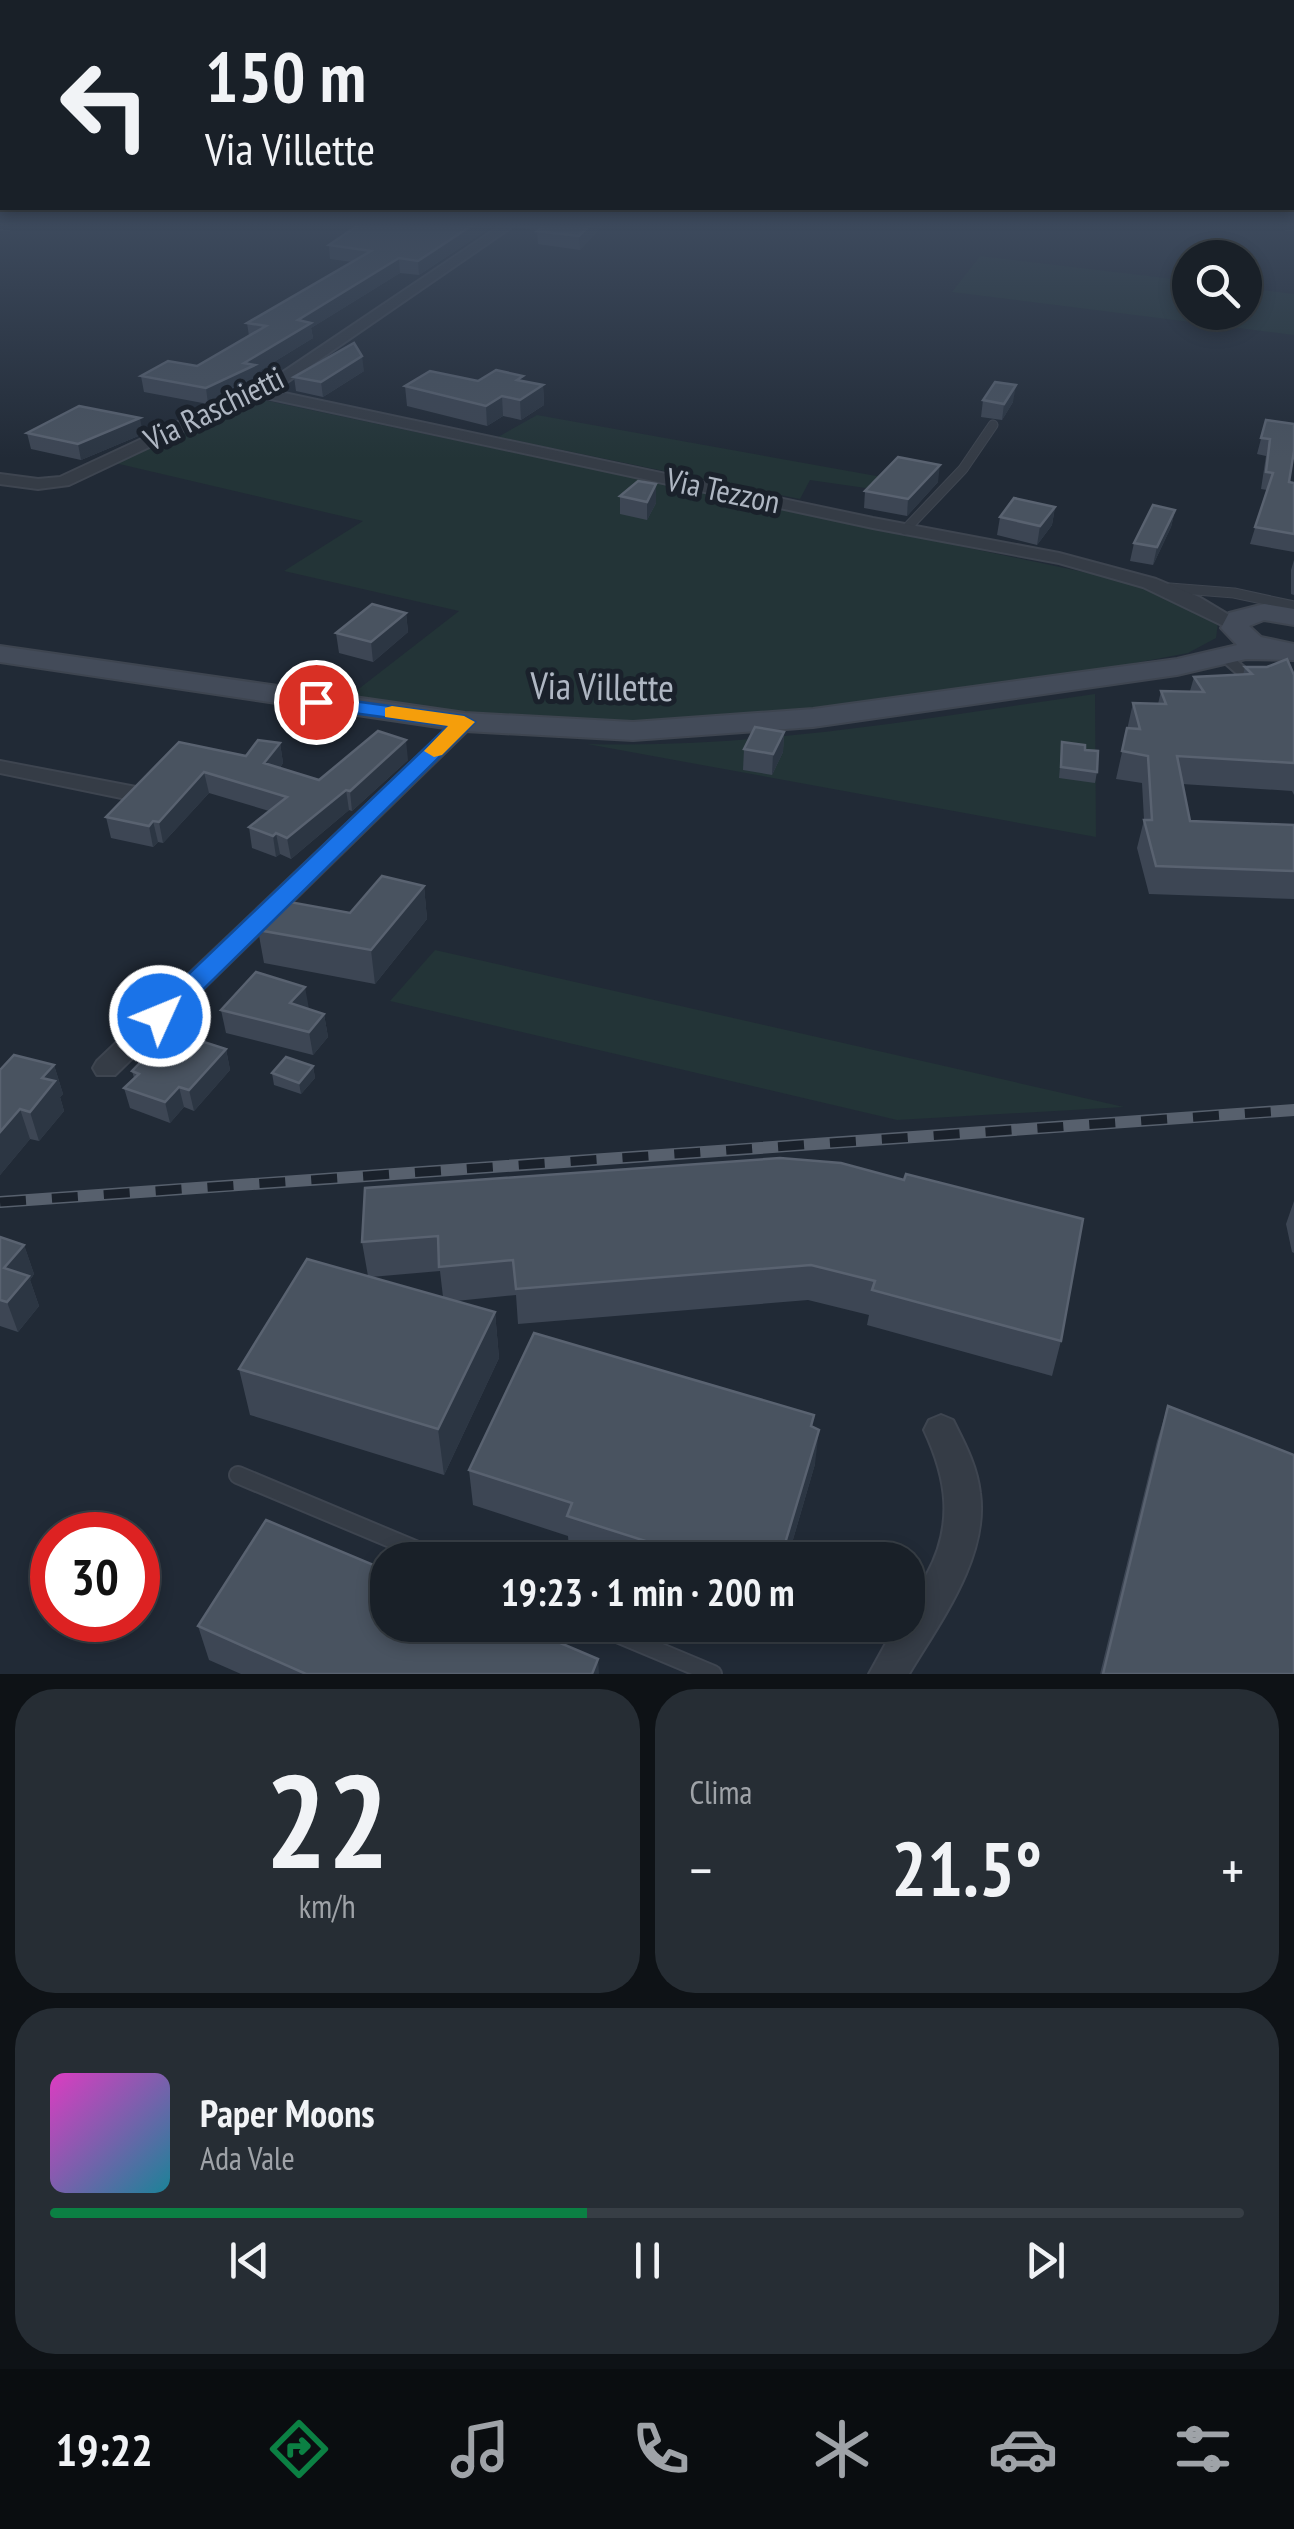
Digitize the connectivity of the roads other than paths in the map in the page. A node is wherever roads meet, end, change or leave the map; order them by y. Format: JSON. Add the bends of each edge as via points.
{"nodes":[{"id":1,"x":393,"y":302,"type":"edge"},
{"id":2,"x":257,"y":392,"type":"junction"},
{"id":3,"x":993,"y":425,"type":"dead end"},
{"id":4,"x":0,"y":479,"type":"edge"},
{"id":5,"x":905,"y":530,"type":"junction"},
{"id":6,"x":1179,"y":592,"type":"junction"},
{"id":7,"x":1294,"y":606,"type":"edge"},
{"id":8,"x":1264,"y":612,"type":"junction"},
{"id":9,"x":1294,"y":617,"type":"edge"},
{"id":10,"x":1224,"y":643,"type":"junction"},
{"id":11,"x":1286,"y":651,"type":"edge"},
{"id":12,"x":0,"y":654,"type":"edge"},
{"id":13,"x":1258,"y":685,"type":"edge"},
{"id":14,"x":464,"y":722,"type":"junction"},
{"id":15,"x":0,"y":767,"type":"edge"},
{"id":16,"x":136,"y":794,"type":"edge"},
{"id":17,"x":106,"y":1068,"type":"dead end"},
{"id":18,"x":941,"y":1430,"type":"dead end"},
{"id":19,"x":238,"y":1475,"type":"dead end"},
{"id":20,"x":398,"y":1542,"type":"edge"},
{"id":21,"x":637,"y":1642,"type":"edge"},
{"id":22,"x":713,"y":1674,"type":"edge"},
{"id":23,"x":888,"y":1674,"type":"edge"}],
"edges":[{"from":1,"to":2,"type":"street","name":"Via Raschietti"},
{"from":2,"to":4,"type":"street","name":"Via Raschietti","via":[[63,482]]},
{"from":2,"to":5,"type":"street","name":"Via Tezzon"},
{"from":3,"to":5,"type":"lane","via":[[962,470]]},
{"from":5,"to":6,"type":"street","name":"Via Tezzon","via":[[1069,560]]},
{"from":6,"to":7,"type":"lane","via":[[1218,591]]},
{"from":6,"to":8,"type":"street","name":"Via Tezzon"},
{"from":6,"to":10,"type":"street","name":"Via Tezzon"},
{"from":8,"to":9,"type":"street"},
{"from":8,"to":10,"type":"street","name":"Via Villette","via":[[1244,615]]},
{"from":10,"to":11,"type":"street","name":"Via Villette"},
{"from":10,"to":13,"type":"lane"},
{"from":10,"to":14,"type":"street","name":"Via Villette","via":[[1177,667],[719,728]]},
{"from":12,"to":14,"type":"street","name":"Via Villette"},
{"from":14,"to":17,"type":"street"},
{"from":15,"to":16,"type":"street"},
{"from":18,"to":23,"type":"street","via":[[961,1470],[965,1523],[947,1572]]},
{"from":19,"to":20,"type":"lane"},
{"from":21,"to":22,"type":"lane"}]}
